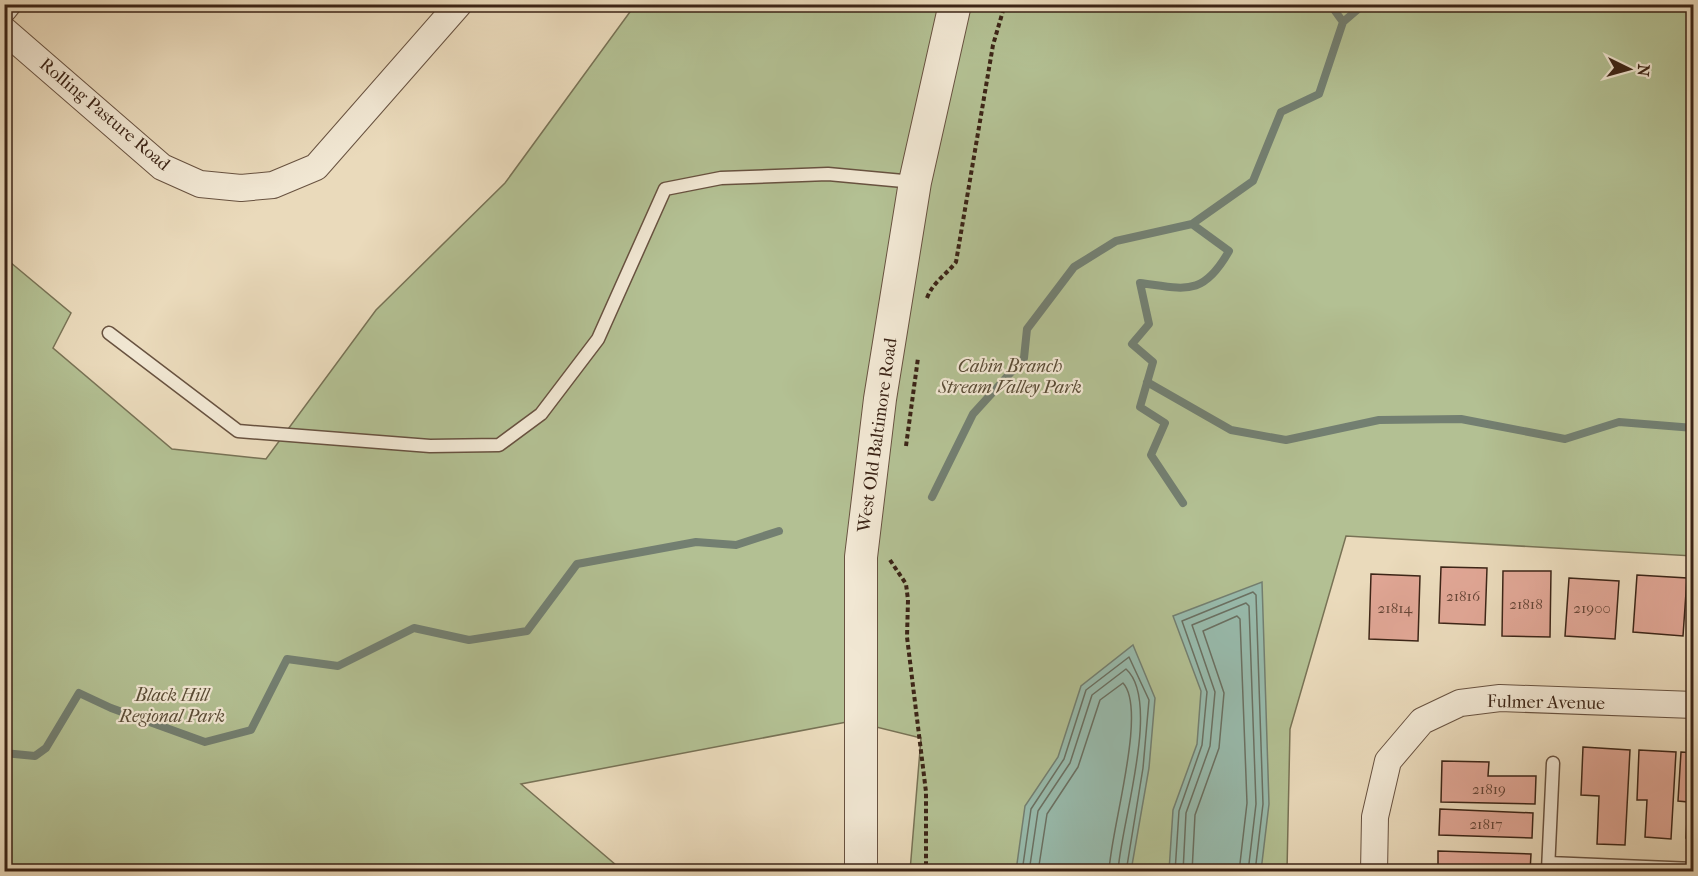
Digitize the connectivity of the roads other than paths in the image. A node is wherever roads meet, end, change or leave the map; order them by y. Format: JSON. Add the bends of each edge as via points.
{"nodes":[{"id":1,"x":8,"y":4,"type":"edge"},
{"id":2,"x":459,"y":4,"type":"edge"},
{"id":3,"x":955,"y":4,"type":"edge"},
{"id":4,"x":4,"y":9,"type":"edge"},
{"id":5,"x":4,"y":30,"type":"edge"},
{"id":6,"x":915,"y":183,"type":"junction"},
{"id":7,"x":109,"y":333,"type":"dead end"},
{"id":8,"x":1694,"y":705,"type":"edge"},
{"id":9,"x":1553,"y":763,"type":"dead end"},
{"id":10,"x":1548,"y":867,"type":"edge"},
{"id":11,"x":1694,"y":869,"type":"edge"},
{"id":12,"x":861,"y":872,"type":"edge"},
{"id":13,"x":1374,"y":872,"type":"edge"}],
"edges":[{"from":1,"to":4,"type":"street"},
{"from":2,"to":5,"type":"street","name":"Rolling Pasture Road","via":[[316,167],[273,185],[241,188],[200,184],[162,167]]},
{"from":3,"to":6,"type":"street","name":"West Old Baltimore Road"},
{"from":6,"to":7,"type":"lane","via":[[816,174],[721,178],[665,189],[598,339],[541,414],[499,445],[430,446],[238,431]]},
{"from":6,"to":12,"type":"street","name":"West Old Baltimore Road","via":[[880,399],[861,557]]},
{"from":8,"to":13,"type":"street","name":"Fulmer Avenue","via":[[1500,699],[1460,703],[1422,721],[1388,761],[1375,817]]},
{"from":9,"to":10,"type":"lane"},
{"from":10,"to":11,"type":"lane"}]}
